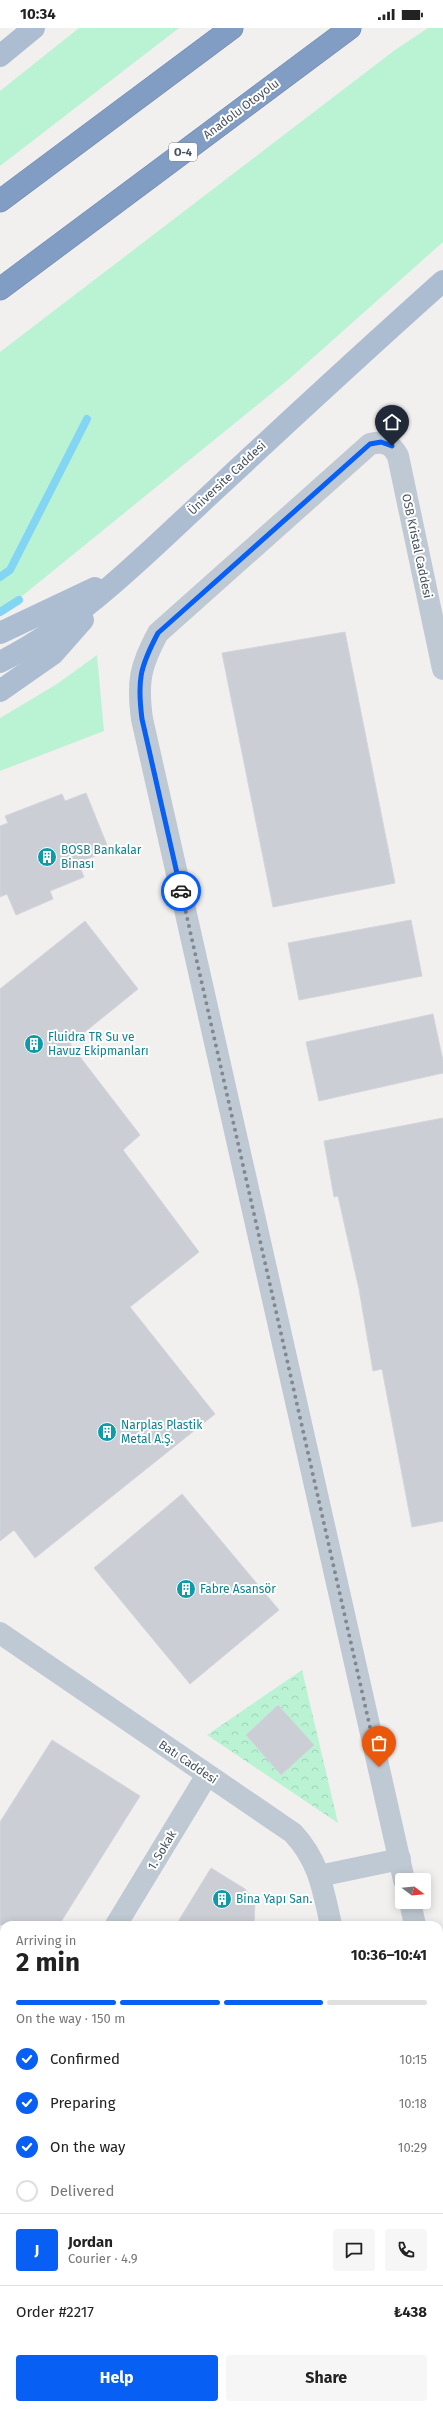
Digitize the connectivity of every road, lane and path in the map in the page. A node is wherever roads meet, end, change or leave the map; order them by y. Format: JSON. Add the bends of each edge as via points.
{"nodes":[{"id":1,"x":34,"y":28,"type":"edge"},
{"id":2,"x":232,"y":28,"type":"edge"},
{"id":3,"x":350,"y":28,"type":"edge"},
{"id":4,"x":0,"y":56,"type":"edge"},
{"id":5,"x":0,"y":201,"type":"edge"},
{"id":6,"x":443,"y":281,"type":"edge"},
{"id":7,"x":8,"y":283,"type":"edge"},
{"id":8,"x":126,"y":572,"type":"junction"},
{"id":9,"x":0,"y":633,"type":"edge"},
{"id":10,"x":0,"y":662,"type":"edge"},
{"id":11,"x":443,"y":669,"type":"edge"},
{"id":12,"x":0,"y":691,"type":"edge"},
{"id":13,"x":0,"y":1633,"type":"edge"},
{"id":14,"x":207,"y":1775,"type":"junction"},
{"id":15,"x":402,"y":1870,"type":"edge"},
{"id":16,"x":319,"y":1876,"type":"junction"},
{"id":17,"x":412,"y":1909,"type":"edge"},
{"id":18,"x":118,"y":1921,"type":"edge"},
{"id":19,"x":330,"y":1921,"type":"edge"},
{"id":20,"x":414,"y":1921,"type":"edge"}],
"edges":[{"from":1,"to":4,"type":"main road"},
{"from":2,"to":5,"type":"highway"},
{"from":3,"to":7,"type":"highway","name":"Anadolu Otoyolu","number":"O-4"},
{"from":6,"to":8,"type":"main road","name":"Üniversite Caddesi"},
{"from":8,"to":9,"type":"main road"},
{"from":8,"to":10,"type":"main road","name":"Üniversite Caddesi","via":[[70,619],[28,648]]},
{"from":8,"to":12,"type":"main road","via":[[53,654]]},
{"from":11,"to":15,"type":"street","name":"OSB Kristal Caddesi","via":[[398,456],[392,446],[381,442],[370,444],[158,633],[144,659],[138,692],[142,719]]},
{"from":13,"to":14,"type":"street","name":"Batı Caddesi"},
{"from":14,"to":16,"type":"street","name":"Batı Caddesi","via":[[293,1833],[309,1851]]},
{"from":14,"to":18,"type":"street","name":"1. Sokak"},
{"from":15,"to":16,"type":"street"},
{"from":16,"to":19,"type":"street","name":"Batı Caddesi"},
{"from":17,"to":20,"type":"street"}]}
